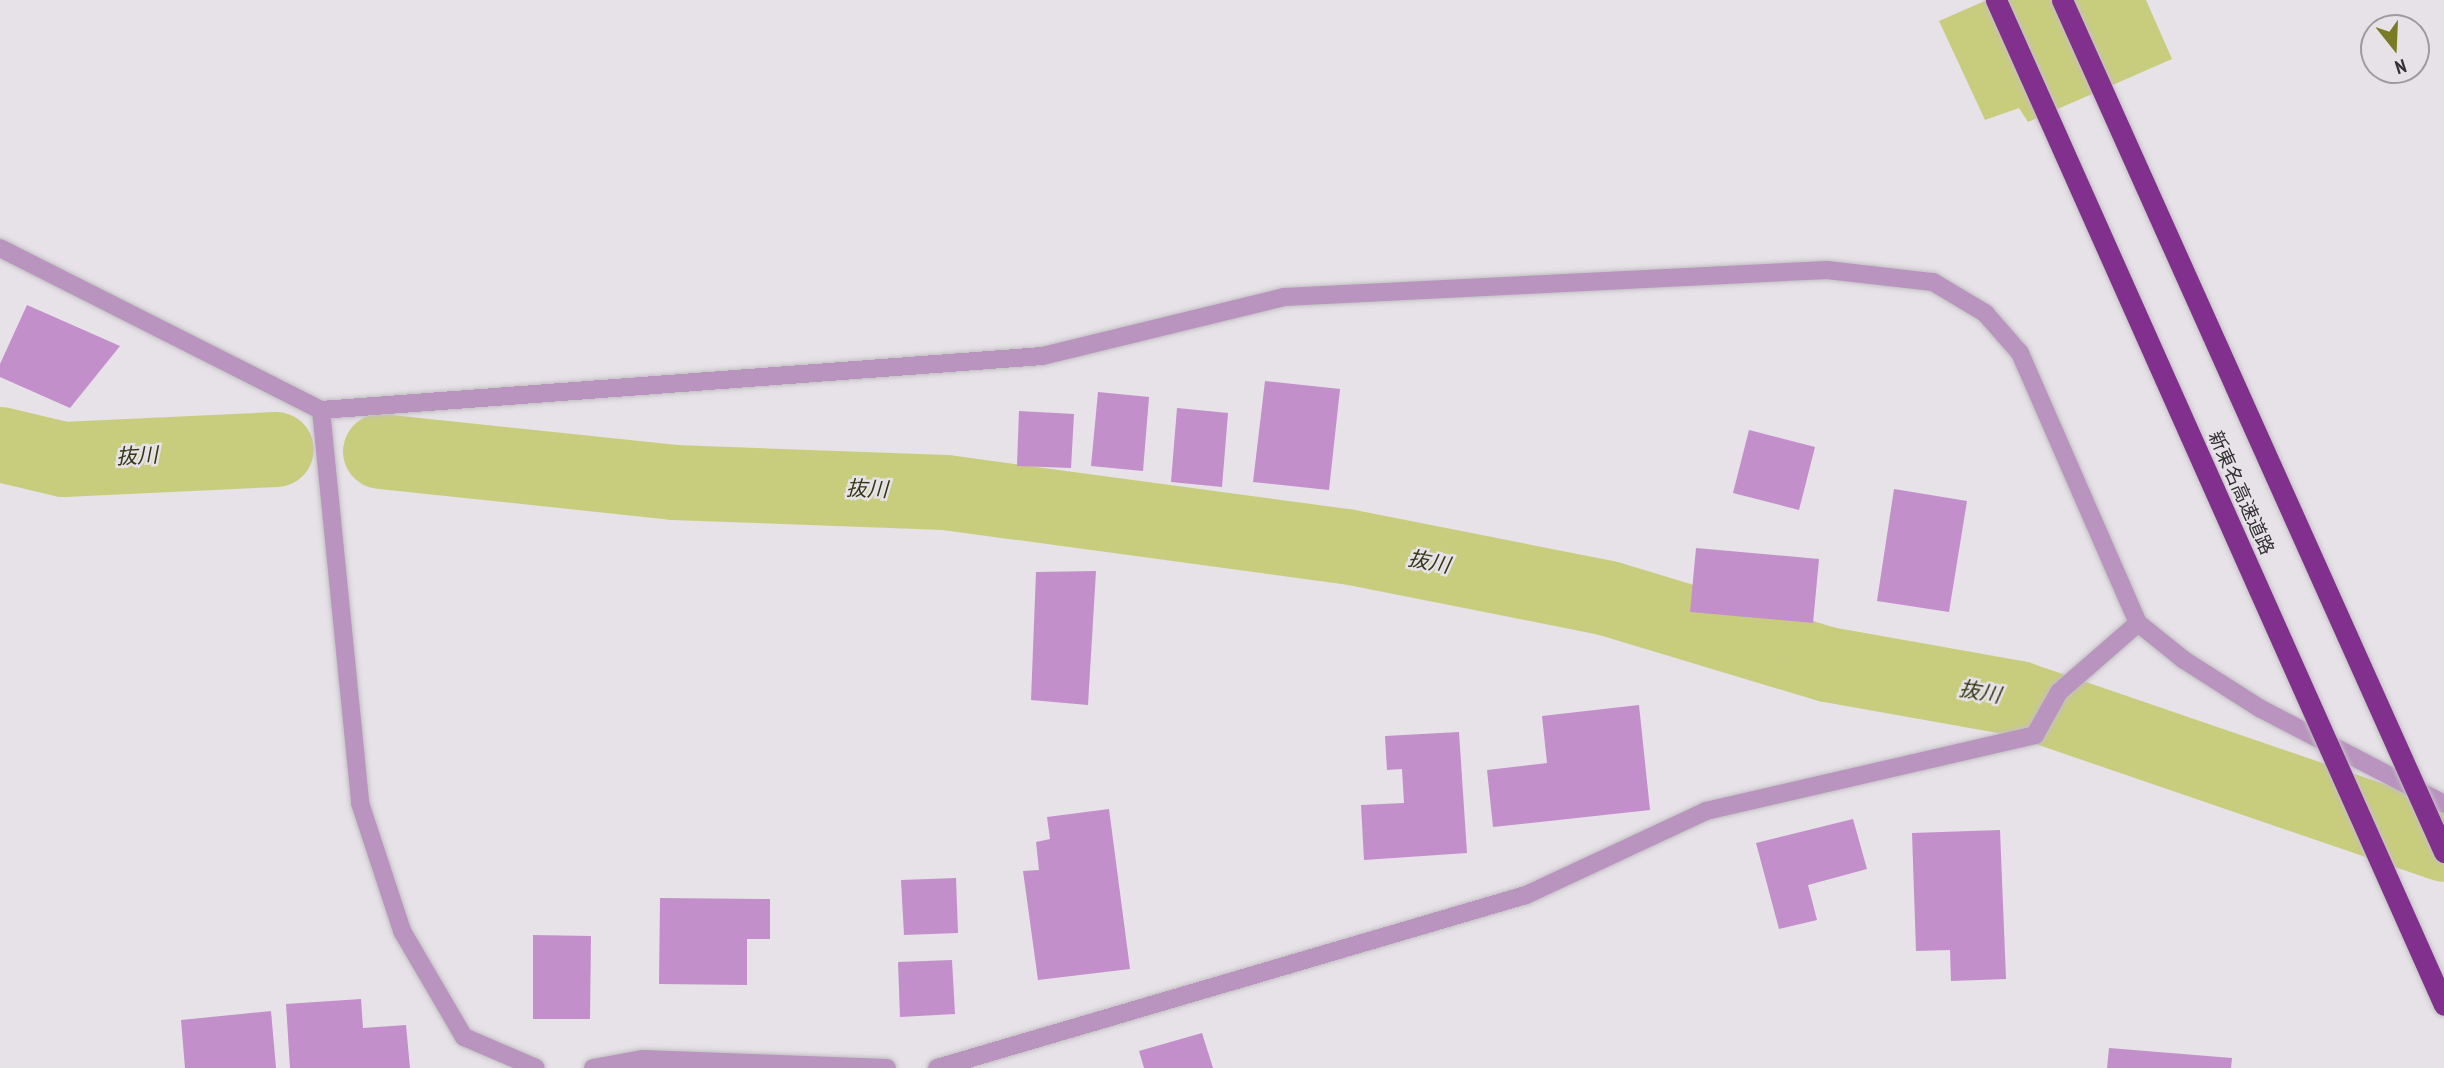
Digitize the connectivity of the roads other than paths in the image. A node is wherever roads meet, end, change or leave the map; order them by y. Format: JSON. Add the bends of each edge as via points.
{"nodes":[{"id":1,"x":1996,"y":0,"type":"edge"},
{"id":2,"x":2062,"y":0,"type":"edge"},
{"id":3,"x":0,"y":248,"type":"edge"},
{"id":4,"x":321,"y":410,"type":"junction"},
{"id":5,"x":2138,"y":623,"type":"junction"},
{"id":6,"x":2444,"y":804,"type":"edge"},
{"id":7,"x":2444,"y":852,"type":"edge"},
{"id":8,"x":2444,"y":1005,"type":"edge"},
{"id":9,"x":536,"y":1068,"type":"edge"},
{"id":10,"x":593,"y":1068,"type":"edge"},
{"id":11,"x":887,"y":1068,"type":"edge"},
{"id":12,"x":937,"y":1068,"type":"edge"}],
"edges":[{"from":1,"to":8,"type":"highway","name":"新東名高速道路","bridge":true},
{"from":2,"to":7,"type":"highway","name":"新東名高速道路","bridge":true},
{"from":3,"to":4,"type":"street"},
{"from":4,"to":5,"type":"street","via":[[1042,356],[1284,296],[1827,270],[1933,282],[1985,313],[2020,353]]},
{"from":4,"to":9,"type":"street","via":[[359,803],[402,931],[464,1037]]},
{"from":5,"to":6,"type":"street","via":[[2184,660],[2261,709]]},
{"from":5,"to":12,"type":"street","via":[[2059,692],[2035,735],[1706,811],[1527,895]]},
{"from":10,"to":11,"type":"street","via":[[643,1059]]}]}
